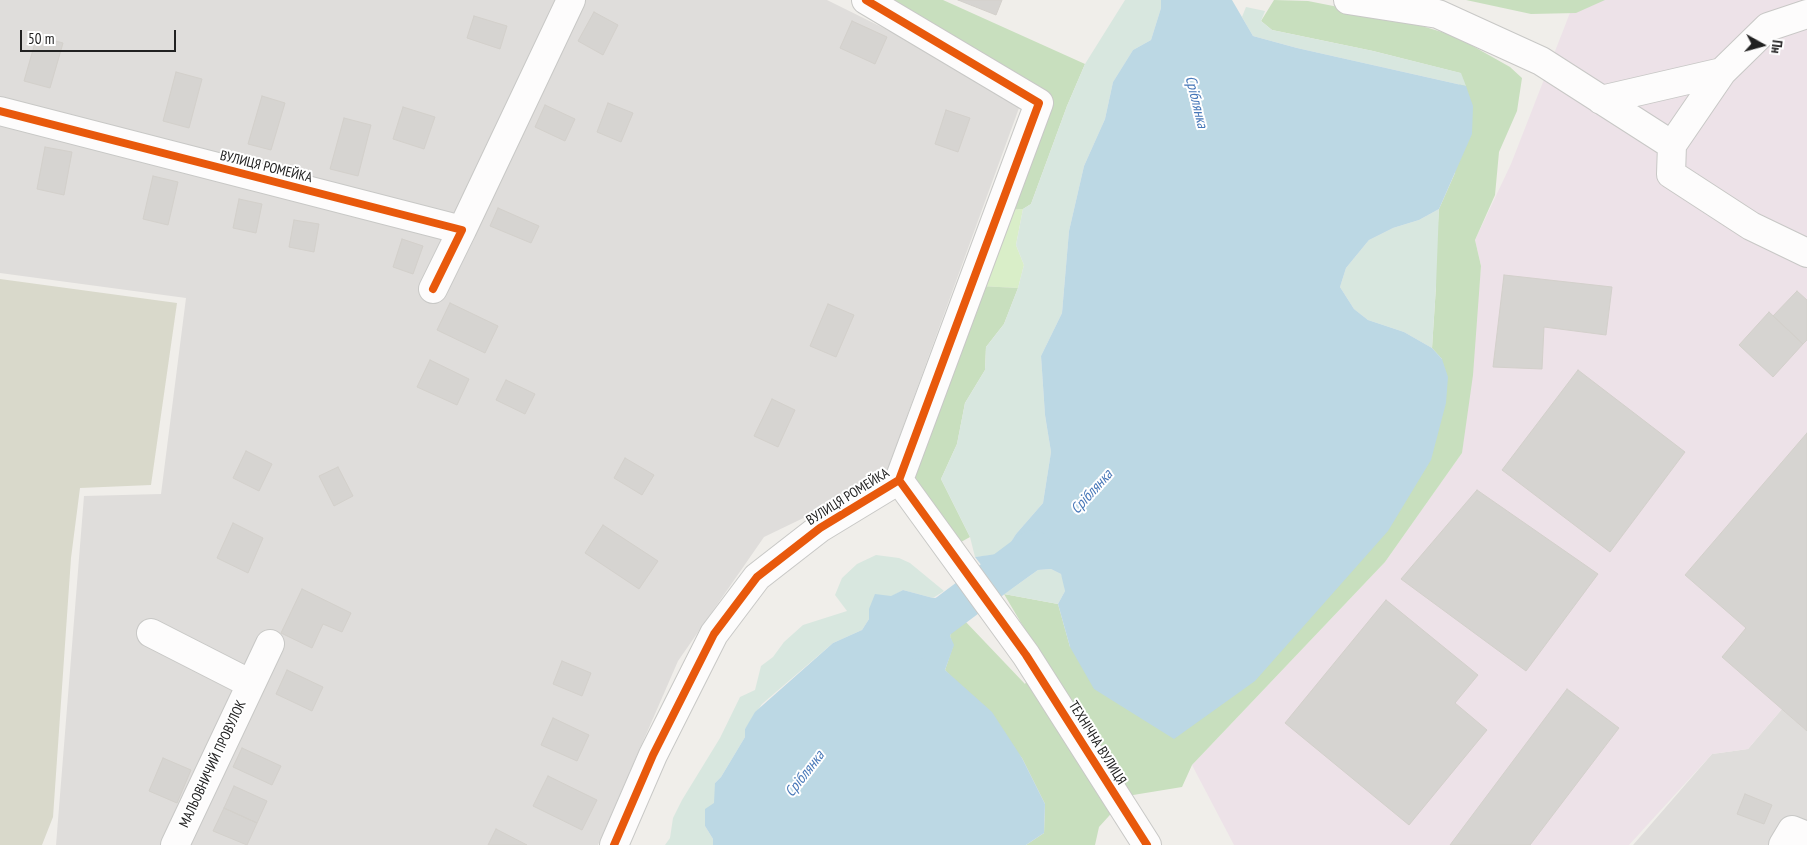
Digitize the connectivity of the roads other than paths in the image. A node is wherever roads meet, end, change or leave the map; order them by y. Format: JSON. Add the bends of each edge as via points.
{"nodes":[{"id":1,"x":571,"y":0,"type":"edge"},
{"id":2,"x":866,"y":0,"type":"edge"},
{"id":3,"x":1348,"y":0,"type":"edge"},
{"id":4,"x":1807,"y":14,"type":"edge"},
{"id":5,"x":1722,"y":72,"type":"junction"},
{"id":6,"x":1601,"y":100,"type":"junction"},
{"id":7,"x":0,"y":111,"type":"edge"},
{"id":8,"x":1672,"y":145,"type":"junction"},
{"id":9,"x":462,"y":230,"type":"junction"},
{"id":10,"x":1807,"y":253,"type":"edge"},
{"id":11,"x":433,"y":290,"type":"dead end"},
{"id":12,"x":899,"y":480,"type":"junction"},
{"id":13,"x":151,"y":633,"type":"dead end"},
{"id":14,"x":270,"y":644,"type":"dead end"},
{"id":15,"x":251,"y":684,"type":"junction"},
{"id":16,"x":1807,"y":836,"type":"edge"},
{"id":17,"x":175,"y":845,"type":"edge"},
{"id":18,"x":614,"y":845,"type":"edge"},
{"id":19,"x":1146,"y":845,"type":"edge"},
{"id":20,"x":1783,"y":845,"type":"edge"}],
"edges":[{"from":1,"to":9,"type":"street"},
{"from":2,"to":12,"type":"street","name":"ВУЛИЦЯ РОМЕЙКА","via":[[1039,103]]},
{"from":3,"to":6,"type":"street","via":[[1438,14],[1541,61]]},
{"from":4,"to":5,"type":"street","via":[[1768,27]]},
{"from":5,"to":6,"type":"street"},
{"from":5,"to":8,"type":"street"},
{"from":6,"to":8,"type":"street"},
{"from":7,"to":9,"type":"street","name":"ВУЛИЦЯ РОМЕЙКА"},
{"from":8,"to":10,"type":"street","via":[[1671,174],[1751,226]]},
{"from":9,"to":11,"type":"street"},
{"from":12,"to":18,"type":"street","name":"ВУЛИЦЯ РОМЕЙКА","via":[[820,528],[757,577],[714,634],[653,755]]},
{"from":12,"to":19,"type":"street","name":"ТЕХНІЧНА ВУЛИЦЯ","via":[[1026,654]]},
{"from":13,"to":15,"type":"street","name":"МАЛЬОВНИЧИЙ ПРОВУЛОК"},
{"from":14,"to":15,"type":"street","name":"МАЛЬОВНИЧИЙ ПРОВУЛОК"},
{"from":15,"to":17,"type":"street","name":"МАЛЬОВНИЧИЙ ПРОВУЛОК"},
{"from":16,"to":20,"type":"street","via":[[1792,830]]}]}
